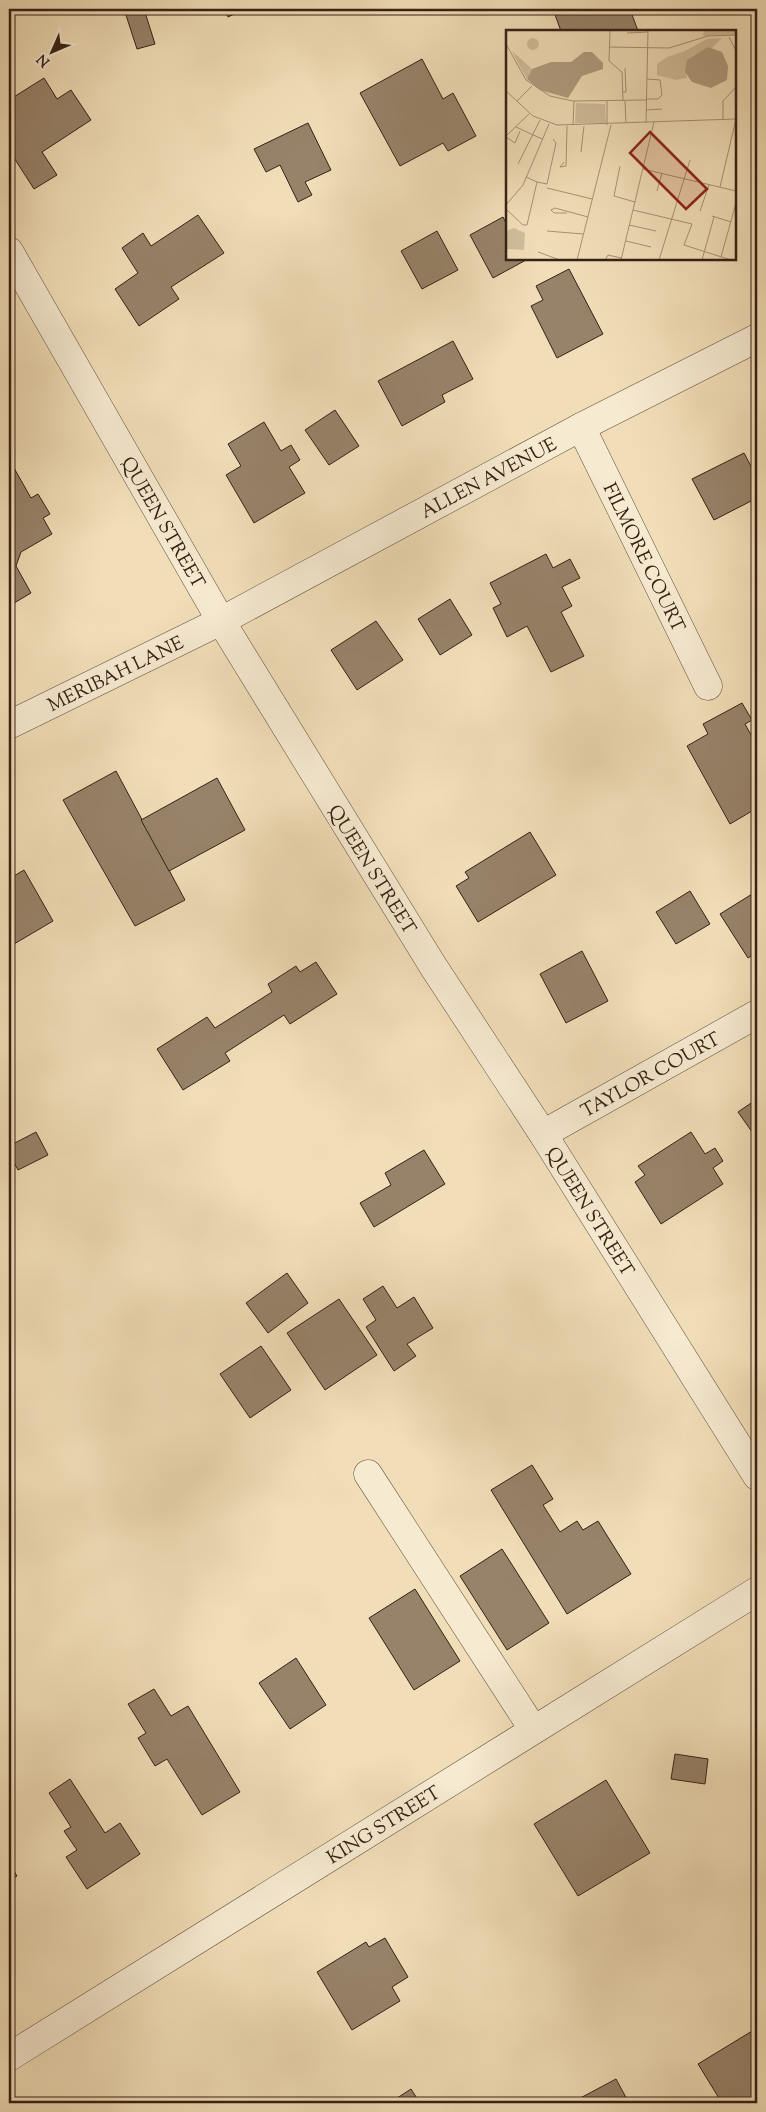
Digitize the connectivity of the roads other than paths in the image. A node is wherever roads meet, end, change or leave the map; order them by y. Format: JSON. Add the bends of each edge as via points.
{"nodes":[{"id":1,"x":9,"y":250,"type":"edge"},
{"id":2,"x":757,"y":338,"type":"edge"},
{"id":3,"x":581,"y":427,"type":"junction"},
{"id":4,"x":221,"y":621,"type":"junction"},
{"id":5,"x":708,"y":686,"type":"dead end"},
{"id":6,"x":9,"y":726,"type":"edge"},
{"id":7,"x":757,"y":1014,"type":"edge"},
{"id":8,"x":543,"y":1134,"type":"junction"},
{"id":9,"x":368,"y":1474,"type":"dead end"},
{"id":10,"x":757,"y":1476,"type":"edge"},
{"id":11,"x":757,"y":1590,"type":"edge"},
{"id":12,"x":534,"y":1730,"type":"junction"},
{"id":13,"x":9,"y":2057,"type":"edge"}],
"edges":[{"from":1,"to":4,"type":"street","name":"QUEEN STREET"},
{"from":2,"to":3,"type":"street","name":"ALLEN AVENUE"},
{"from":3,"to":4,"type":"street","name":"ALLEN AVENUE"},
{"from":3,"to":5,"type":"street","name":"FILMORE COURT"},
{"from":4,"to":6,"type":"street","name":"MERIBAH LANE"},
{"from":4,"to":8,"type":"street","name":"QUEEN STREET","via":[[433,966]]},
{"from":7,"to":8,"type":"street","name":"TAYLOR COURT"},
{"from":8,"to":10,"type":"street","name":"QUEEN STREET"},
{"from":9,"to":12,"type":"street"},
{"from":11,"to":12,"type":"street","name":"KING STREET"},
{"from":12,"to":13,"type":"street","name":"KING STREET"}]}
